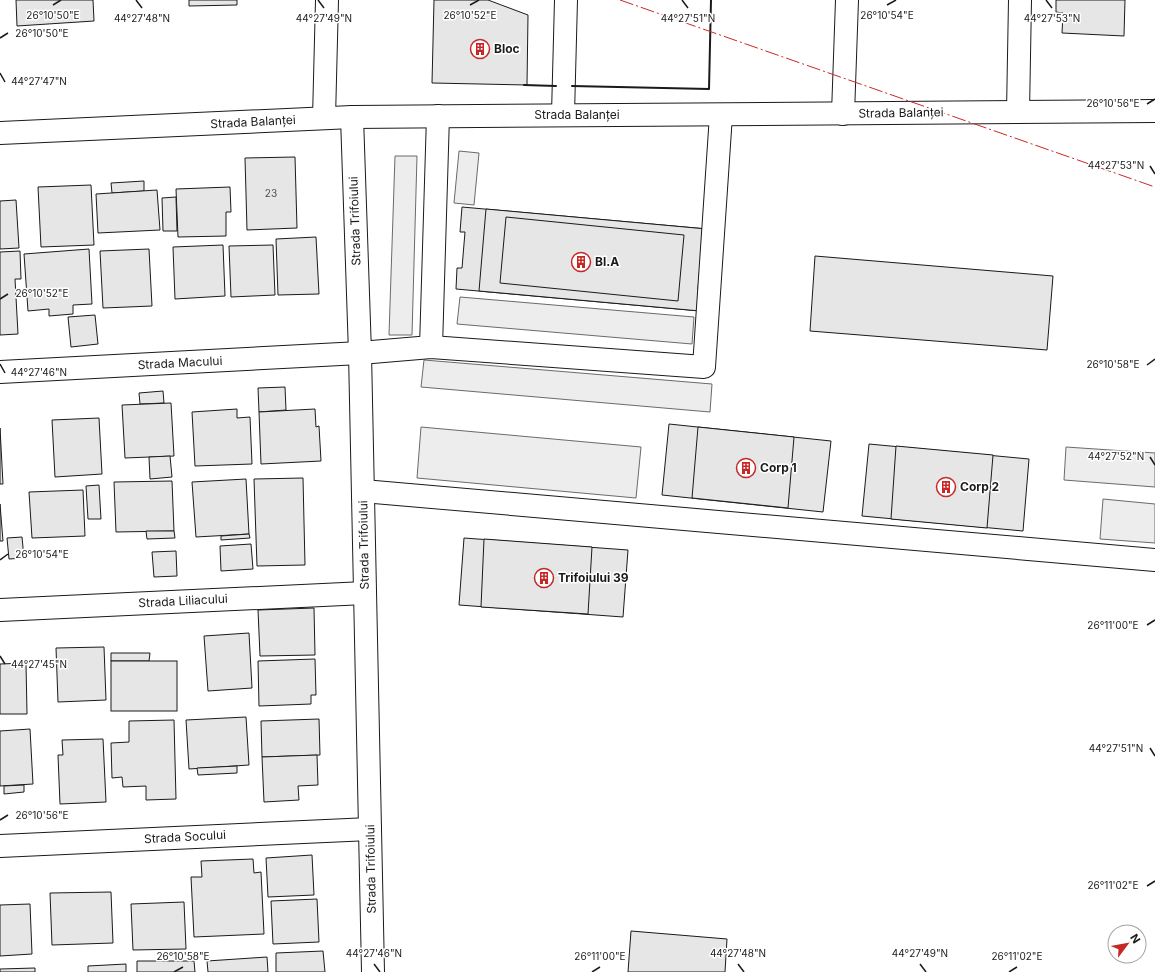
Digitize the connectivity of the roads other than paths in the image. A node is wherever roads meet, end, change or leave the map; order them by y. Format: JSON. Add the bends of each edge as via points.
{"nodes":[{"id":1,"x":327,"y":0,"type":"edge"},
{"id":2,"x":566,"y":0,"type":"edge"},
{"id":3,"x":847,"y":0,"type":"edge"},
{"id":4,"x":1020,"y":0,"type":"edge"},
{"id":5,"x":1155,"y":111,"type":"edge"},
{"id":6,"x":1018,"y":112,"type":"junction"},
{"id":7,"x":563,"y":114,"type":"junction"},
{"id":8,"x":843,"y":114,"type":"junction"},
{"id":9,"x":721,"y":115,"type":"junction"},
{"id":10,"x":438,"y":116,"type":"junction"},
{"id":11,"x":352,"y":117,"type":"junction"},
{"id":12,"x":324,"y":118,"type":"junction"},
{"id":13,"x":0,"y":133,"type":"edge"},
{"id":14,"x":431,"y":347,"type":"junction"},
{"id":15,"x":360,"y":353,"type":"junction"},
{"id":16,"x":0,"y":372,"type":"edge"},
{"id":17,"x":363,"y":491,"type":"junction"},
{"id":18,"x":1155,"y":560,"type":"edge"},
{"id":19,"x":365,"y":593,"type":"junction"},
{"id":20,"x":0,"y":610,"type":"edge"},
{"id":21,"x":370,"y":829,"type":"junction"},
{"id":22,"x":0,"y":846,"type":"edge"},
{"id":23,"x":373,"y":972,"type":"edge"}],
"edges":[{"from":1,"to":12,"type":"street"},
{"from":2,"to":7,"type":"street"},
{"from":3,"to":8,"type":"street"},
{"from":4,"to":6,"type":"street"},
{"from":5,"to":6,"type":"street","name":"Strada Balanței"},
{"from":6,"to":8,"type":"street","name":"Strada Balanței"},
{"from":7,"to":9,"type":"street","name":"Strada Balanței"},
{"from":7,"to":10,"type":"street","name":"Strada Balanței"},
{"from":8,"to":9,"type":"street","name":"Strada Balanței"},
{"from":9,"to":14,"type":"street","name":"Strada Macului","via":[[704,367]]},
{"from":10,"to":11,"type":"street","name":"Strada Balanței"},
{"from":10,"to":14,"type":"street"},
{"from":11,"to":12,"type":"street","name":"Strada Balanței"},
{"from":11,"to":15,"type":"street","name":"Strada Trifoiului"},
{"from":12,"to":13,"type":"street","name":"Strada Balanței"},
{"from":14,"to":15,"type":"street","name":"Strada Macului"},
{"from":15,"to":16,"type":"street","name":"Strada Macului"},
{"from":15,"to":17,"type":"street","name":"Strada Trifoiului"},
{"from":17,"to":18,"type":"street"},
{"from":17,"to":19,"type":"street","name":"Strada Trifoiului"},
{"from":19,"to":20,"type":"street","name":"Strada Liliacului"},
{"from":19,"to":21,"type":"street","name":"Strada Trifoiului"},
{"from":21,"to":22,"type":"street","name":"Strada Socului"},
{"from":21,"to":23,"type":"street","name":"Strada Trifoiului"}]}
